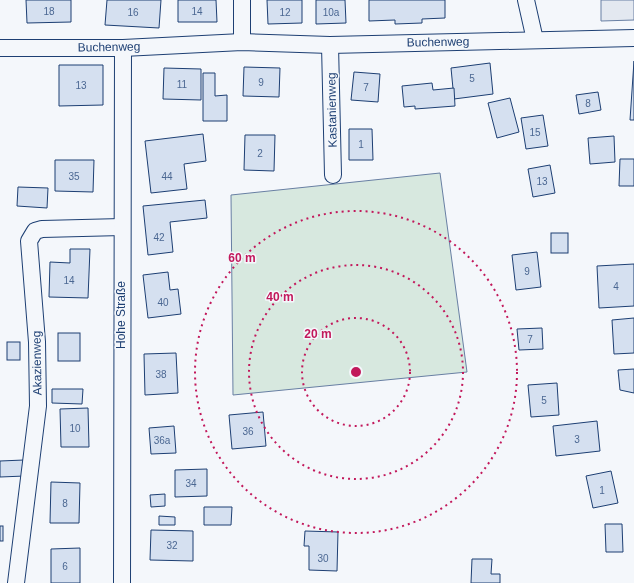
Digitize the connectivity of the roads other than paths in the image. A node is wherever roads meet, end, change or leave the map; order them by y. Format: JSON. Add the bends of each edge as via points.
{"nodes":[{"id":1,"x":242,"y":0,"type":"edge"},
{"id":2,"x":526,"y":0,"type":"edge"},
{"id":3,"x":634,"y":38,"type":"edge"},
{"id":4,"x":535,"y":40,"type":"junction"},
{"id":5,"x":242,"y":42,"type":"junction"},
{"id":6,"x":330,"y":45,"type":"junction"},
{"id":7,"x":0,"y":48,"type":"edge"},
{"id":8,"x":123,"y":48,"type":"junction"},
{"id":9,"x":333,"y":175,"type":"dead end"},
{"id":10,"x":122,"y":227,"type":"junction"},
{"id":11,"x":16,"y":583,"type":"edge"},
{"id":12,"x":122,"y":583,"type":"edge"}],
"edges":[{"from":1,"to":5,"type":"street"},
{"from":2,"to":4,"type":"street"},
{"from":3,"to":4,"type":"street","name":"Buchenweg"},
{"from":4,"to":6,"type":"street","name":"Buchenweg"},
{"from":5,"to":6,"type":"street","name":"Buchenweg"},
{"from":5,"to":8,"type":"street","name":"Buchenweg"},
{"from":6,"to":9,"type":"street","name":"Kastanienweg"},
{"from":7,"to":8,"type":"street","name":"Buchenweg"},
{"from":8,"to":10,"type":"street","name":"Hohe Straße"},
{"from":10,"to":11,"type":"street","name":"Akazienweg","via":[[42,228],[35,231],[29,241],[38,342],[38,406]]},
{"from":10,"to":12,"type":"street","name":"Hohe Straße"}]}
